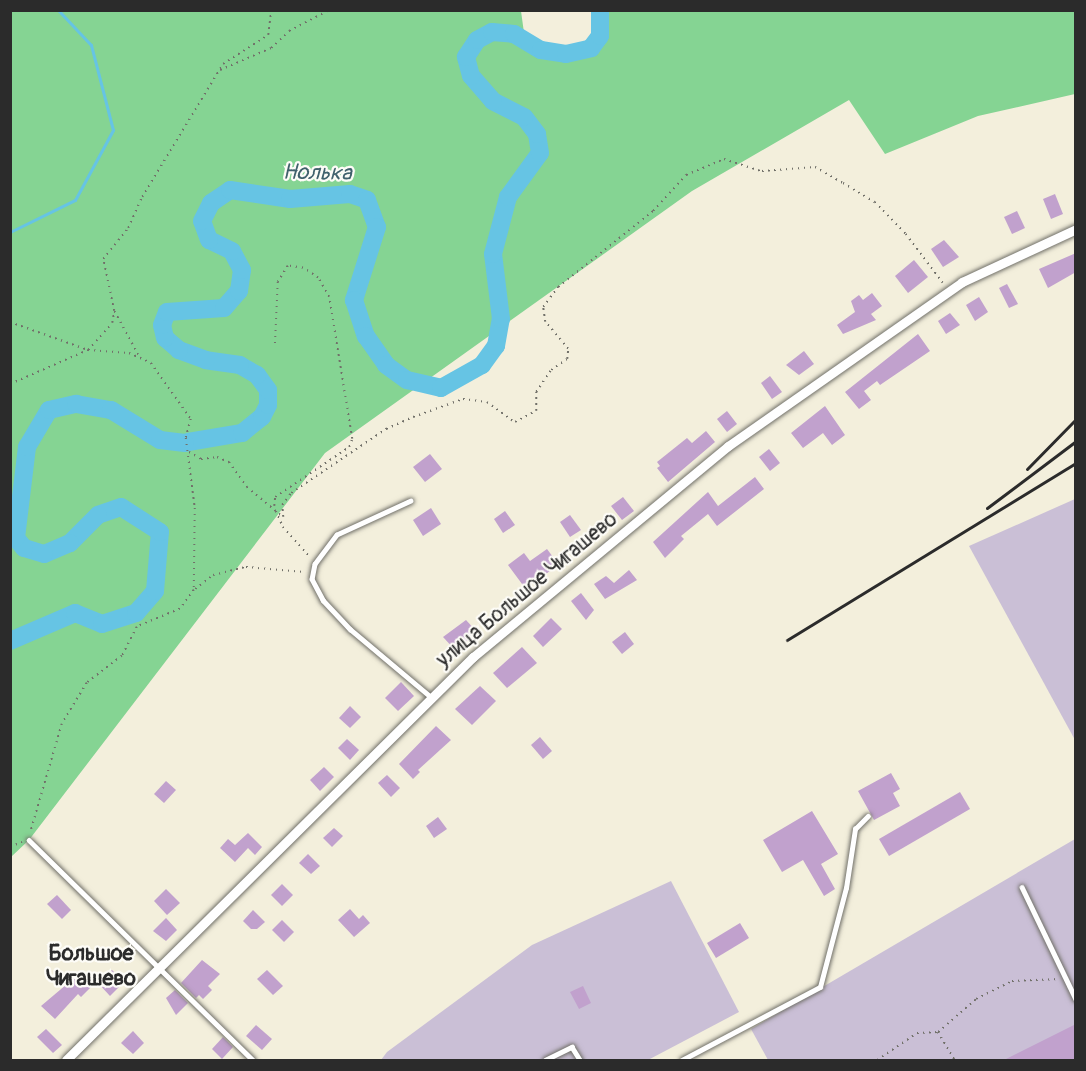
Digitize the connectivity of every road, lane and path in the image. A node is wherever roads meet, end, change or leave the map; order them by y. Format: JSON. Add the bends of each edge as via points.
{"nodes":[{"id":1,"x":271,"y":10,"type":"edge"},
{"id":2,"x":329,"y":10,"type":"edge"},
{"id":3,"x":218,"y":70,"type":"junction"},
{"id":4,"x":1076,"y":229,"type":"edge"},
{"id":5,"x":949,"y":291,"type":"junction"},
{"id":6,"x":114,"y":311,"type":"junction"},
{"id":7,"x":10,"y":322,"type":"edge"},
{"id":8,"x":275,"y":347,"type":"dead end"},
{"id":9,"x":88,"y":350,"type":"junction"},
{"id":10,"x":139,"y":356,"type":"junction"},
{"id":11,"x":10,"y":384,"type":"edge"},
{"id":12,"x":189,"y":452,"type":"junction"},
{"id":13,"x":411,"y":501,"type":"dead end"},
{"id":14,"x":274,"y":508,"type":"junction"},
{"id":15,"x":312,"y":572,"type":"junction"},
{"id":16,"x":194,"y":590,"type":"junction"},
{"id":17,"x":431,"y":697,"type":"junction"},
{"id":18,"x":868,"y":816,"type":"dead end"},
{"id":19,"x":29,"y":840,"type":"junction"},
{"id":20,"x":10,"y":847,"type":"edge"},
{"id":21,"x":1022,"y":888,"type":"dead end"},
{"id":22,"x":160,"y":968,"type":"junction"},
{"id":23,"x":1066,"y":978,"type":"junction"},
{"id":24,"x":1076,"y":999,"type":"edge"},
{"id":25,"x":938,"y":1032,"type":"junction"},
{"id":26,"x":66,"y":1060,"type":"edge"},
{"id":27,"x":253,"y":1060,"type":"edge"},
{"id":28,"x":545,"y":1060,"type":"edge"},
{"id":29,"x":580,"y":1060,"type":"edge"},
{"id":30,"x":682,"y":1060,"type":"edge"},
{"id":31,"x":877,"y":1060,"type":"edge"},
{"id":32,"x":955,"y":1060,"type":"edge"}],
"edges":[{"from":1,"to":3,"type":"path","via":[[270,26],[263,40]]},
{"from":2,"to":3,"type":"path","via":[[289,31],[271,48]]},
{"from":3,"to":6,"type":"path","via":[[142,197],[128,228],[103,259],[102,270]]},
{"from":4,"to":5,"type":"street","name":"улица Большое Чигашево"},
{"from":5,"to":14,"type":"path","via":[[906,234],[875,202],[843,183],[815,167],[762,171],[724,159],[686,175],[653,211],[558,287],[548,300],[543,307],[545,322],[568,349],[567,359],[551,370],[536,392],[536,411],[515,422],[487,402],[463,399],[413,417],[386,429],[291,493],[282,505],[283,517]]},
{"from":5,"to":17,"type":"street","name":"улица Большое Чигашево","via":[[728,446],[473,657]]},
{"from":6,"to":9,"type":"path","via":[[112,323]]},
{"from":6,"to":10,"type":"path"},
{"from":7,"to":9,"type":"path"},
{"from":8,"to":14,"type":"path","via":[[278,282],[288,266],[303,268],[318,278],[329,297],[352,439],[349,447],[275,497]]},
{"from":9,"to":10,"type":"path"},
{"from":9,"to":11,"type":"path"},
{"from":10,"to":12,"type":"path","via":[[151,363],[191,419],[186,438]]},
{"from":12,"to":14,"type":"path","via":[[201,459],[229,462],[247,487]]},
{"from":12,"to":16,"type":"path","via":[[195,508]]},
{"from":13,"to":15,"type":"lane","via":[[337,535]]},
{"from":14,"to":15,"type":"path","via":[[283,527],[310,556]]},
{"from":15,"to":16,"type":"path","via":[[246,567],[213,575]]},
{"from":15,"to":17,"type":"lane","via":[[324,600],[350,629]]},
{"from":16,"to":19,"type":"path","via":[[180,609],[137,627],[123,656],[87,683],[78,696],[62,724]]},
{"from":17,"to":22,"type":"street","name":"улица Большое Чигашево"},
{"from":18,"to":30,"type":"lane","via":[[855,829],[846,888],[820,987]]},
{"from":19,"to":20,"type":"path"},
{"from":19,"to":22,"type":"lane"},
{"from":21,"to":23,"type":"lane"},
{"from":22,"to":26,"type":"street","name":"улица Большое Чигашево"},
{"from":22,"to":27,"type":"lane"},
{"from":23,"to":24,"type":"lane"},
{"from":23,"to":25,"type":"path","via":[[1012,981],[975,999]]},
{"from":25,"to":31,"type":"path","via":[[917,1034]]},
{"from":25,"to":32,"type":"path"},
{"from":28,"to":29,"type":"lane","via":[[573,1047]]}]}
